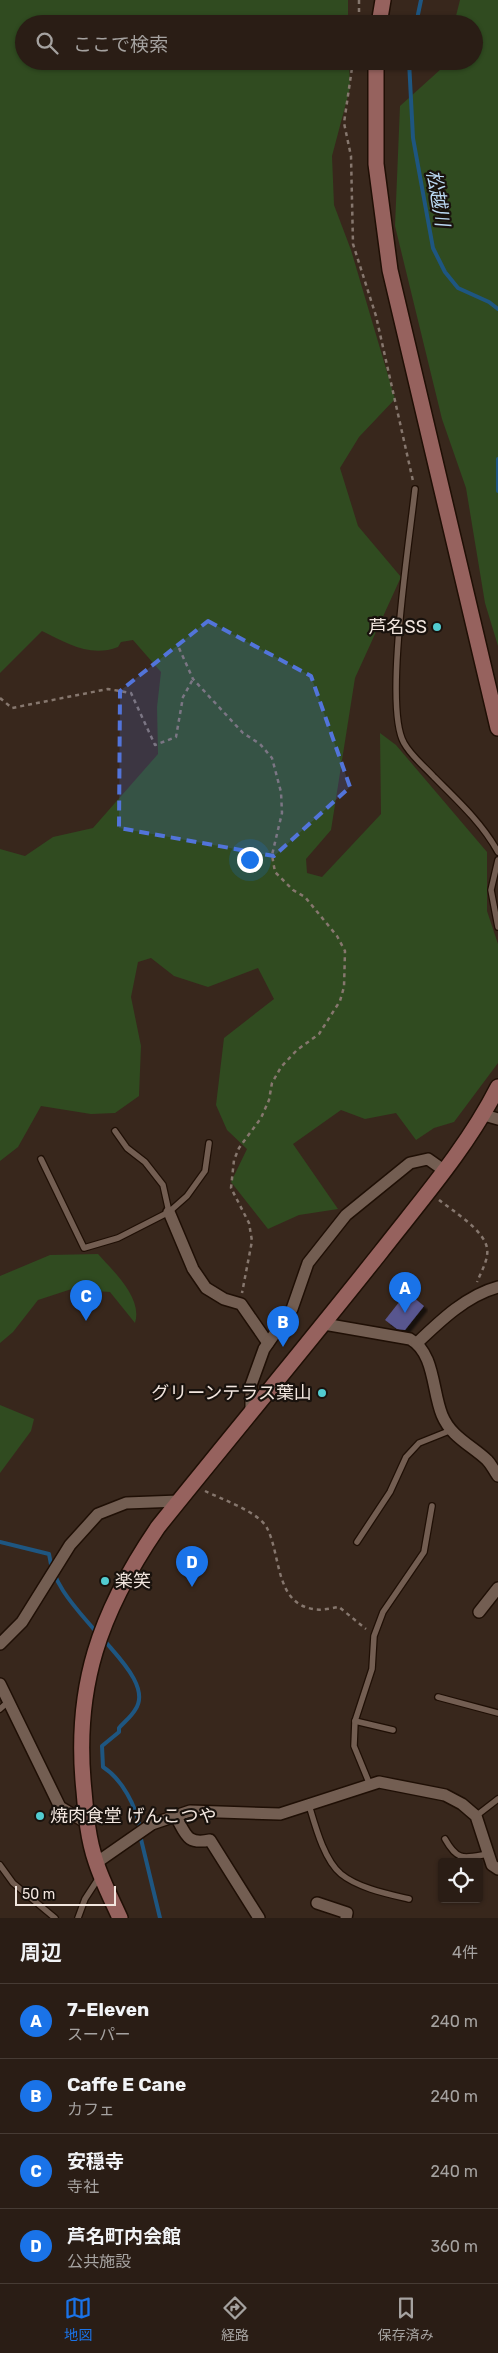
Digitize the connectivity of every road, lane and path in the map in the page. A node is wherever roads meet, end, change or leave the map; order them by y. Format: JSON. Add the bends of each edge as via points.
{"nodes":[{"id":1,"x":358,"y":0,"type":"edge"},
{"id":2,"x":383,"y":0,"type":"edge"},
{"id":3,"x":359,"y":15,"type":"edge"},
{"id":4,"x":380,"y":15,"type":"edge"},
{"id":5,"x":352,"y":70,"type":"edge"},
{"id":6,"x":376,"y":70,"type":"edge"},
{"id":7,"x":415,"y":489,"type":"joint"},
{"id":8,"x":179,"y":648,"type":"dead end"},
{"id":9,"x":192,"y":679,"type":"junction"},
{"id":10,"x":0,"y":698,"type":"edge"},
{"id":11,"x":498,"y":728,"type":"edge"},
{"id":12,"x":498,"y":852,"type":"edge"},
{"id":13,"x":498,"y":860,"type":"edge"},
{"id":14,"x":498,"y":927,"type":"edge"},
{"id":15,"x":498,"y":1087,"type":"edge"},
{"id":16,"x":491,"y":1117,"type":"edge"},
{"id":17,"x":115,"y":1131,"type":"dead end"},
{"id":18,"x":209,"y":1143,"type":"dead end"},
{"id":19,"x":42,"y":1159,"type":"dead end"},
{"id":20,"x":444,"y":1171,"type":"junction"},
{"id":21,"x":428,"y":1192,"type":"junction"},
{"id":22,"x":169,"y":1212,"type":"junction"},
{"id":23,"x":498,"y":1287,"type":"edge"},
{"id":24,"x":472,"y":1299,"type":"junction"},
{"id":25,"x":241,"y":1304,"type":"junction"},
{"id":26,"x":324,"y":1324,"type":"junction"},
{"id":27,"x":268,"y":1343,"type":"junction"},
{"id":28,"x":417,"y":1343,"type":"junction"},
{"id":29,"x":250,"y":1414,"type":"junction"},
{"id":30,"x":449,"y":1430,"type":"junction"},
{"id":31,"x":498,"y":1476,"type":"edge"},
{"id":32,"x":193,"y":1485,"type":"junction"},
{"id":33,"x":179,"y":1501,"type":"junction"},
{"id":34,"x":432,"y":1506,"type":"dead end"},
{"id":35,"x":357,"y":1542,"type":"dead end"},
{"id":36,"x":498,"y":1588,"type":"edge"},
{"id":37,"x":478,"y":1612,"type":"dead end"},
{"id":38,"x":374,"y":1636,"type":"junction"},
{"id":39,"x":0,"y":1644,"type":"edge"},
{"id":40,"x":0,"y":1684,"type":"edge"},
{"id":41,"x":438,"y":1697,"type":"dead end"},
{"id":42,"x":5,"y":1705,"type":"edge"},
{"id":43,"x":498,"y":1713,"type":"edge"},
{"id":44,"x":355,"y":1721,"type":"junction"},
{"id":45,"x":393,"y":1730,"type":"dead end"},
{"id":46,"x":370,"y":1785,"type":"junction"},
{"id":47,"x":498,"y":1799,"type":"edge"},
{"id":48,"x":309,"y":1805,"type":"junction"},
{"id":49,"x":175,"y":1815,"type":"junction"},
{"id":50,"x":476,"y":1816,"type":"junction"},
{"id":51,"x":87,"y":1823,"type":"junction"},
{"id":52,"x":445,"y":1839,"type":"dead end"},
{"id":53,"x":488,"y":1854,"type":"junction"},
{"id":54,"x":0,"y":1865,"type":"edge"},
{"id":55,"x":98,"y":1869,"type":"junction"},
{"id":56,"x":498,"y":1869,"type":"edge"},
{"id":57,"x":410,"y":1899,"type":"dead end"},
{"id":58,"x":316,"y":1903,"type":"dead end"},
{"id":59,"x":55,"y":1918,"type":"edge"},
{"id":60,"x":78,"y":1918,"type":"edge"},
{"id":61,"x":120,"y":1918,"type":"edge"},
{"id":62,"x":259,"y":1918,"type":"edge"},
{"id":63,"x":346,"y":1918,"type":"edge"}],
"edges":[{"from":1,"to":3,"type":"path"},
{"from":2,"to":4,"type":"street"},
{"from":5,"to":7,"type":"path","via":[[344,123],[351,156],[353,244],[376,316]]},
{"from":6,"to":11,"type":"street","via":[[376,164],[390,270]]},
{"from":7,"to":12,"type":"lane","via":[[398,656],[398,722],[403,742],[413,756],[477,820]]},
{"from":8,"to":9,"type":"path"},
{"from":9,"to":10,"type":"path","via":[[182,697],[176,737],[155,745],[131,693],[108,688],[12,708]]},
{"from":9,"to":25,"type":"path","via":[[243,733],[260,744],[272,758],[282,813],[272,855],[275,872],[305,897],[345,951],[344,987],[340,1001],[319,1034],[281,1067],[272,1083],[261,1118],[234,1160],[231,1188],[249,1223],[252,1241]]},
{"from":13,"to":14,"type":"lane","via":[[491,890]]},
{"from":15,"to":16,"type":"street"},
{"from":16,"to":20,"type":"street"},
{"from":17,"to":22,"type":"lane","via":[[163,1185]]},
{"from":18,"to":22,"type":"lane","via":[[205,1171],[187,1196]]},
{"from":19,"to":22,"type":"lane","via":[[84,1248],[118,1238]]},
{"from":20,"to":21,"type":"street"},
{"from":20,"to":27,"type":"street","via":[[428,1159],[410,1163],[346,1215],[308,1264],[292,1309]]},
{"from":21,"to":24,"type":"path","via":[[479,1233],[487,1247],[486,1262]]},
{"from":21,"to":26,"type":"street"},
{"from":22,"to":25,"type":"street","via":[[193,1269],[206,1288],[224,1299]]},
{"from":23,"to":24,"type":"street"},
{"from":24,"to":28,"type":"street","via":[[439,1322]]},
{"from":25,"to":27,"type":"street"},
{"from":26,"to":28,"type":"street","via":[[410,1339]]},
{"from":26,"to":29,"type":"street"},
{"from":27,"to":29,"type":"street","via":[[251,1385]]},
{"from":28,"to":30,"type":"street","via":[[430,1365],[441,1413]]},
{"from":29,"to":32,"type":"street"},
{"from":30,"to":31,"type":"street","via":[[489,1462]]},
{"from":30,"to":35,"type":"lane","via":[[418,1443],[406,1457],[390,1492]]},
{"from":32,"to":33,"type":"street"},
{"from":32,"to":38,"type":"path","via":[[248,1512],[267,1526],[286,1592],[296,1604],[314,1610],[339,1607]]},
{"from":33,"to":39,"type":"street","via":[[126,1503],[98,1514],[70,1545],[22,1622]]},
{"from":33,"to":51,"type":"street","via":[[138,1556],[102,1627],[92,1659],[85,1691],[82,1731]]},
{"from":34,"to":38,"type":"lane","via":[[424,1552],[383,1612]]},
{"from":36,"to":37,"type":"street"},
{"from":38,"to":44,"type":"lane","via":[[372,1669]]},
{"from":40,"to":42,"type":"street"},
{"from":41,"to":43,"type":"lane"},
{"from":42,"to":51,"type":"street","via":[[60,1807]]},
{"from":44,"to":45,"type":"lane"},
{"from":44,"to":46,"type":"lane","via":[[354,1746]]},
{"from":46,"to":48,"type":"street"},
{"from":46,"to":50,"type":"street","via":[[379,1782],[445,1795]]},
{"from":47,"to":50,"type":"lane"},
{"from":48,"to":49,"type":"street","via":[[280,1814],[190,1811]]},
{"from":48,"to":57,"type":"lane","via":[[321,1844],[340,1874],[362,1885]]},
{"from":49,"to":55,"type":"street","via":[[152,1824]]},
{"from":49,"to":62,"type":"street","via":[[190,1841],[210,1840]]},
{"from":50,"to":53,"type":"street"},
{"from":51,"to":55,"type":"street"},
{"from":52,"to":53,"type":"lane","via":[[453,1853],[463,1858]]},
{"from":53,"to":56,"type":"street","via":[[492,1865]]},
{"from":54,"to":59,"type":"lane","via":[[13,1883]]},
{"from":55,"to":60,"type":"lane"},
{"from":55,"to":61,"type":"street"},
{"from":58,"to":63,"type":"street","via":[[347,1913]]}]}
